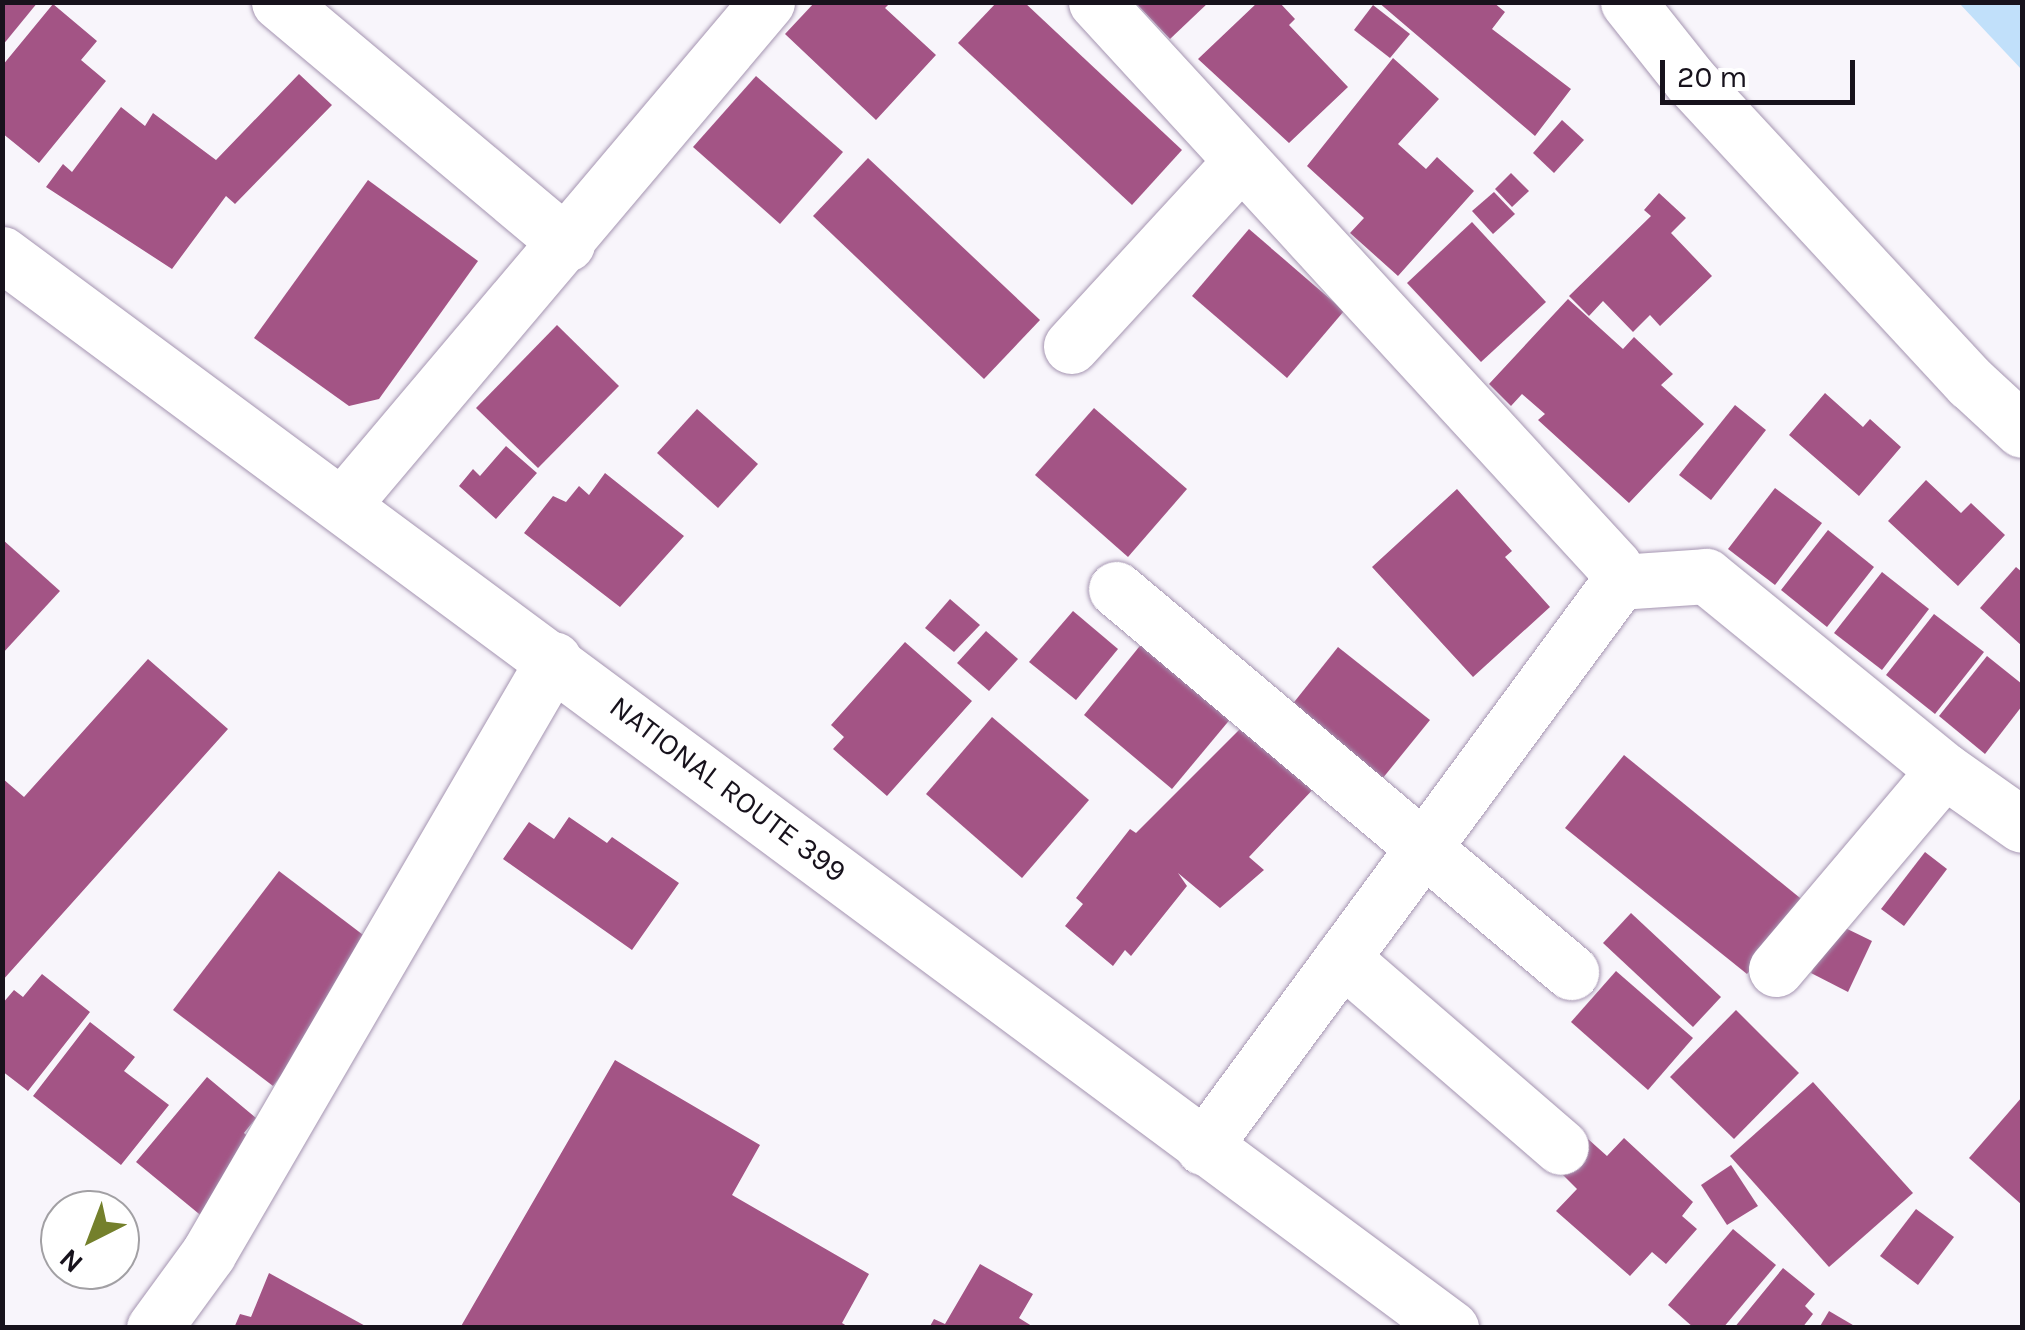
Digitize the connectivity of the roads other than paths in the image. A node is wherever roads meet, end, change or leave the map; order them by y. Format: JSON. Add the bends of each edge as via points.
{"nodes":[{"id":1,"x":279,"y":2,"type":"edge"},
{"id":2,"x":767,"y":2,"type":"edge"},
{"id":3,"x":1096,"y":2,"type":"edge"},
{"id":4,"x":1628,"y":2,"type":"edge"},
{"id":5,"x":1240,"y":160,"type":"junction"},
{"id":6,"x":567,"y":244,"type":"junction"},
{"id":7,"x":2,"y":254,"type":"edge"},
{"id":8,"x":1071,"y":346,"type":"dead end"},
{"id":9,"x":2022,"y":430,"type":"edge"},
{"id":10,"x":343,"y":504,"type":"junction"},
{"id":11,"x":1619,"y":582,"type":"junction"},
{"id":12,"x":1116,"y":589,"type":"dead end"},
{"id":13,"x":554,"y":659,"type":"junction"},
{"id":14,"x":1944,"y":770,"type":"junction"},
{"id":15,"x":2022,"y":825,"type":"edge"},
{"id":16,"x":1422,"y":846,"type":"junction"},
{"id":17,"x":1342,"y":958,"type":"junction"},
{"id":18,"x":1776,"y":970,"type":"dead end"},
{"id":19,"x":1571,"y":972,"type":"dead end"},
{"id":20,"x":1203,"y":1147,"type":"junction"},
{"id":21,"x":1561,"y":1147,"type":"dead end"},
{"id":22,"x":154,"y":1328,"type":"edge"},
{"id":23,"x":1451,"y":1328,"type":"edge"}],
"edges":[{"from":1,"to":6,"type":"main road"},
{"from":2,"to":6,"type":"main road"},
{"from":3,"to":5,"type":"main road"},
{"from":4,"to":9,"type":"main road","via":[[1730,124],[1970,383]]},
{"from":5,"to":8,"type":"main road"},
{"from":5,"to":11,"type":"main road","via":[[1614,566]]},
{"from":6,"to":10,"type":"main road"},
{"from":7,"to":10,"type":"main road","name":"NATIONAL ROUTE 399"},
{"from":10,"to":13,"type":"main road","name":"NATIONAL ROUTE 399"},
{"from":11,"to":14,"type":"main road","via":[[1706,576]]},
{"from":11,"to":16,"type":"main road"},
{"from":12,"to":16,"type":"main road"},
{"from":13,"to":20,"type":"main road","name":"NATIONAL ROUTE 399"},
{"from":13,"to":22,"type":"main road","via":[[208,1254]]},
{"from":14,"to":15,"type":"main road"},
{"from":14,"to":18,"type":"main road"},
{"from":16,"to":17,"type":"main road"},
{"from":16,"to":19,"type":"main road"},
{"from":17,"to":20,"type":"main road"},
{"from":17,"to":21,"type":"main road"},
{"from":20,"to":23,"type":"main road","name":"NATIONAL ROUTE 399"}]}
